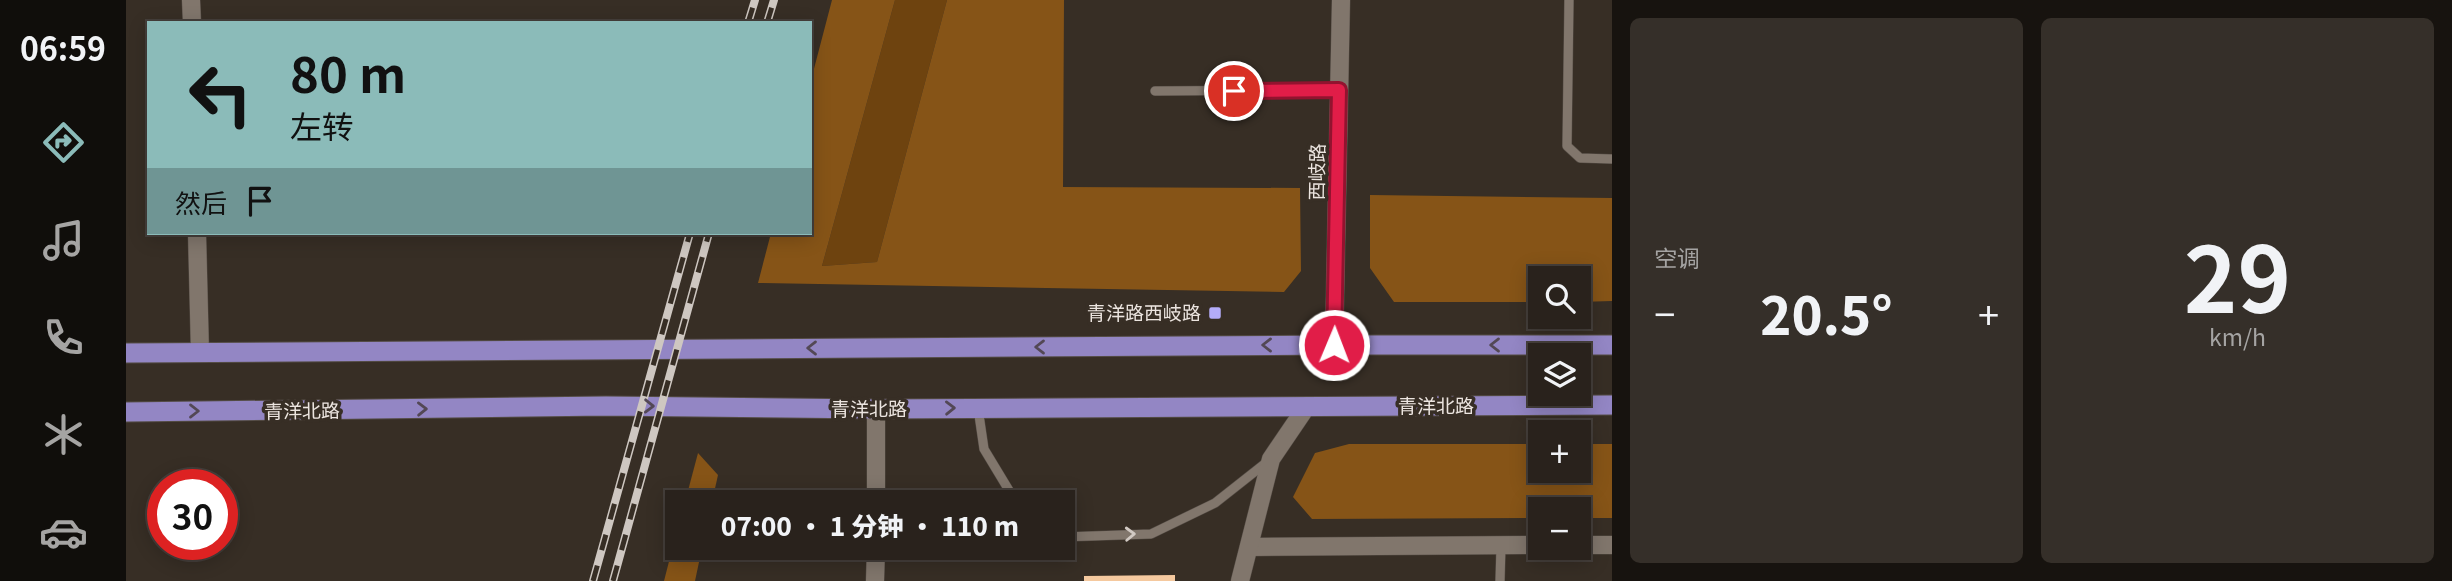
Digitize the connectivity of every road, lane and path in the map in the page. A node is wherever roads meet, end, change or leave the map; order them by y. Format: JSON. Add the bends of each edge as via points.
{"nodes":[{"id":1,"x":191,"y":0,"type":"edge"},
{"id":2,"x":1341,"y":0,"type":"edge"},
{"id":3,"x":1569,"y":0,"type":"edge"},
{"id":4,"x":192,"y":21,"type":"edge"},
{"id":5,"x":1339,"y":90,"type":"junction"},
{"id":6,"x":1155,"y":91,"type":"dead end"},
{"id":7,"x":1612,"y":159,"type":"edge"},
{"id":8,"x":197,"y":235,"type":"edge"},
{"id":9,"x":1334,"y":345,"type":"junction"},
{"id":10,"x":1612,"y":345,"type":"edge"},
{"id":11,"x":200,"y":353,"type":"junction"},
{"id":12,"x":126,"y":354,"type":"edge"},
{"id":13,"x":1612,"y":405,"type":"edge"},
{"id":14,"x":1307,"y":406,"type":"junction"},
{"id":15,"x":978,"y":408,"type":"junction"},
{"id":16,"x":876,"y":409,"type":"junction"},
{"id":17,"x":126,"y":412,"type":"edge"},
{"id":18,"x":1271,"y":459,"type":"junction"},
{"id":19,"x":876,"y":490,"type":"edge"},
{"id":20,"x":1009,"y":490,"type":"edge"},
{"id":21,"x":1075,"y":537,"type":"edge"},
{"id":22,"x":1528,"y":545,"type":"edge"},
{"id":23,"x":1591,"y":545,"type":"edge"},
{"id":24,"x":1612,"y":545,"type":"edge"},
{"id":25,"x":1501,"y":546,"type":"junction"},
{"id":26,"x":1250,"y":547,"type":"junction"},
{"id":27,"x":876,"y":560,"type":"edge"},
{"id":28,"x":875,"y":581,"type":"edge"},
{"id":29,"x":1240,"y":581,"type":"edge"},
{"id":30,"x":1500,"y":581,"type":"edge"}],
"edges":[{"from":1,"to":4,"type":"street"},
{"from":2,"to":5,"type":"street","name":"西岐路"},
{"from":3,"to":7,"type":"lane","via":[[1567,146],[1580,159]]},
{"from":5,"to":6,"type":"lane"},
{"from":5,"to":9,"type":"street","name":"西岐路"},
{"from":8,"to":11,"type":"street"},
{"from":10,"to":9,"type":"main road","one_way":true},
{"from":9,"to":11,"type":"main road","one_way":true},
{"from":11,"to":12,"type":"main road"},
{"from":13,"to":14,"type":"main road","name":"青洋北路"},
{"from":14,"to":15,"type":"main road","name":"青洋北路"},
{"from":14,"to":18,"type":"street"},
{"from":16,"to":15,"type":"main road","name":"青洋北路","one_way":true},
{"from":15,"to":20,"type":"lane","via":[[984,449]]},
{"from":17,"to":16,"type":"main road","name":"青洋北路","one_way":true,"via":[[606,406]]},
{"from":16,"to":19,"type":"street"},
{"from":21,"to":18,"type":"lane","one_way":true,"via":[[1151,534],[1215,503]]},
{"from":18,"to":26,"type":"street"},
{"from":22,"to":25,"type":"street"},
{"from":23,"to":24,"type":"street"},
{"from":25,"to":26,"type":"street"},
{"from":25,"to":30,"type":"lane"},
{"from":26,"to":29,"type":"street"},
{"from":27,"to":28,"type":"street"}]}
